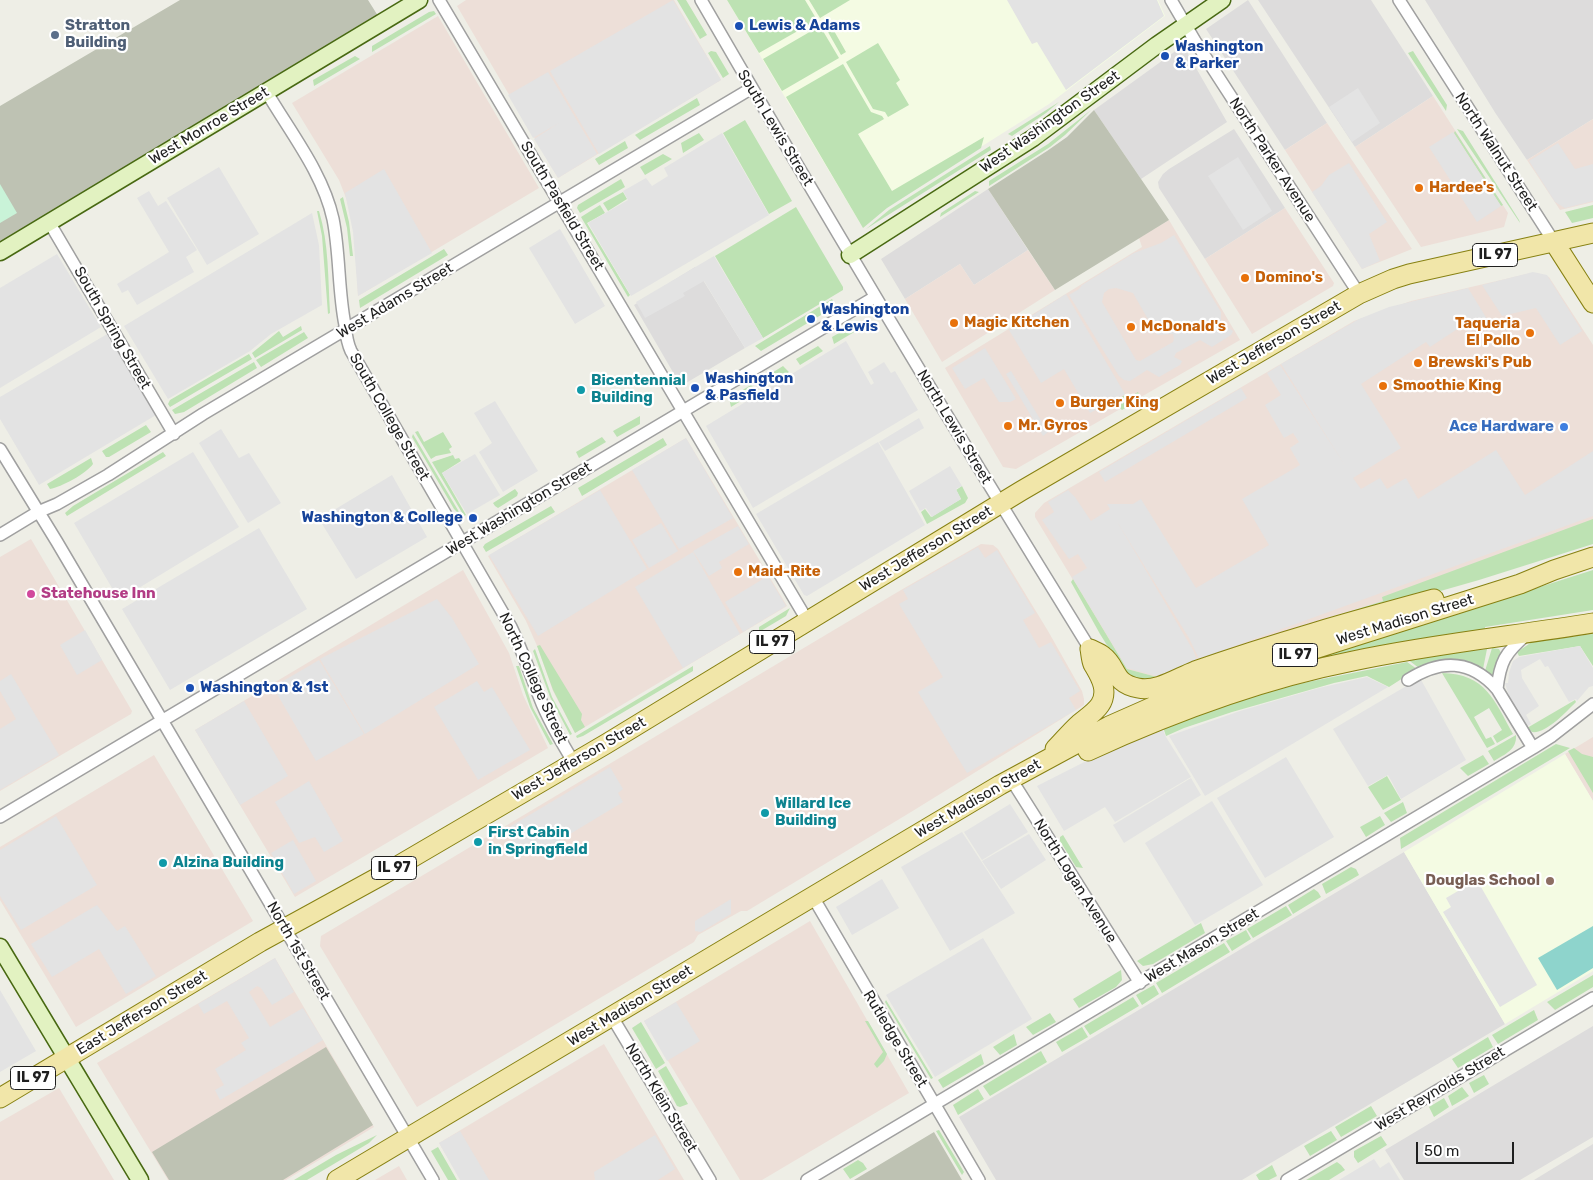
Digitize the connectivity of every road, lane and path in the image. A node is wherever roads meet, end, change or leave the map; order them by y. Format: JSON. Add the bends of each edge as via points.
{"nodes":[{"id":1,"x":419,"y":0,"type":"edge"},
{"id":2,"x":439,"y":0,"type":"edge"},
{"id":3,"x":701,"y":0,"type":"edge"},
{"id":4,"x":1171,"y":0,"type":"edge"},
{"id":5,"x":1222,"y":0,"type":"edge"},
{"id":6,"x":1400,"y":0,"type":"edge"},
{"id":7,"x":1186,"y":24,"type":"junction"},
{"id":8,"x":752,"y":88,"type":"junction"},
{"id":9,"x":266,"y":92,"type":"junction"},
{"id":10,"x":560,"y":202,"type":"junction"},
{"id":11,"x":49,"y":222,"type":"junction"},
{"id":12,"x":1593,"y":233,"type":"edge"},
{"id":13,"x":1554,"y":242,"type":"junction"},
{"id":14,"x":0,"y":252,"type":"edge"},
{"id":15,"x":850,"y":255,"type":"junction"},
{"id":16,"x":1359,"y":294,"type":"junction"},
{"id":17,"x":875,"y":297,"type":"junction"},
{"id":18,"x":1593,"y":304,"type":"edge"},
{"id":19,"x":346,"y":330,"type":"junction"},
{"id":20,"x":684,"y":412,"type":"junction"},
{"id":21,"x":174,"y":434,"type":"junction"},
{"id":22,"x":0,"y":449,"type":"edge"},
{"id":23,"x":1000,"y":504,"type":"junction"},
{"id":24,"x":38,"y":512,"type":"junction"},
{"id":25,"x":0,"y":535,"type":"edge"},
{"id":26,"x":462,"y":542,"type":"junction"},
{"id":27,"x":1593,"y":557,"type":"edge"},
{"id":28,"x":1554,"y":570,"type":"junction"},
{"id":29,"x":807,"y":620,"type":"junction"},
{"id":30,"x":1593,"y":623,"type":"edge"},
{"id":31,"x":1527,"y":633,"type":"junction"},
{"id":32,"x":1090,"y":649,"type":"junction"},
{"id":33,"x":1408,"y":680,"type":"dead end"},
{"id":34,"x":1497,"y":690,"type":"junction"},
{"id":35,"x":1593,"y":704,"type":"edge"},
{"id":36,"x":162,"y":721,"type":"junction"},
{"id":37,"x":1533,"y":748,"type":"junction"},
{"id":38,"x":1043,"y":761,"type":"junction"},
{"id":39,"x":574,"y":763,"type":"junction"},
{"id":40,"x":1011,"y":779,"type":"junction"},
{"id":41,"x":0,"y":818,"type":"edge"},
{"id":42,"x":813,"y":897,"type":"junction"},
{"id":43,"x":284,"y":929,"type":"junction"},
{"id":44,"x":0,"y":946,"type":"edge"},
{"id":45,"x":1140,"y":983,"type":"junction"},
{"id":46,"x":1593,"y":998,"type":"edge"},
{"id":47,"x":612,"y":1017,"type":"junction"},
{"id":48,"x":66,"y":1058,"type":"junction"},
{"id":49,"x":0,"y":1098,"type":"edge"},
{"id":50,"x":934,"y":1105,"type":"junction"},
{"id":51,"x":408,"y":1138,"type":"junction"},
{"id":52,"x":140,"y":1180,"type":"edge"},
{"id":53,"x":338,"y":1180,"type":"edge"},
{"id":54,"x":433,"y":1180,"type":"edge"},
{"id":55,"x":710,"y":1180,"type":"edge"},
{"id":56,"x":807,"y":1180,"type":"edge"},
{"id":57,"x":979,"y":1180,"type":"edge"},
{"id":58,"x":1286,"y":1180,"type":"edge"}],
"edges":[{"from":1,"to":9,"type":"street","name":"West Monroe Street"},
{"from":2,"to":10,"type":"street","name":"South Pasfield Street"},
{"from":3,"to":8,"type":"street","name":"South Lewis Street"},
{"from":4,"to":7,"type":"street","name":"North Parker Avenue"},
{"from":5,"to":7,"type":"street","name":"West Washington Street"},
{"from":6,"to":13,"type":"street","name":"North Walnut Street"},
{"from":7,"to":15,"type":"street","name":"West Washington Street","via":[[1033,138]]},
{"from":7,"to":16,"type":"street","name":"North Parker Avenue"},
{"from":8,"to":10,"type":"street","name":"West Adams Street"},
{"from":8,"to":15,"type":"street","name":"South Lewis Street"},
{"from":9,"to":11,"type":"street","name":"West Monroe Street"},
{"from":9,"to":19,"type":"street","name":"South College Street","via":[[324,191],[337,240],[340,300]]},
{"from":10,"to":19,"type":"street","name":"West Adams Street"},
{"from":10,"to":20,"type":"street","name":"South Pasfield Street"},
{"from":11,"to":14,"type":"street","name":"West Monroe Street"},
{"from":11,"to":21,"type":"street","name":"South Spring Street"},
{"from":12,"to":13,"type":"main road","name":"West Jefferson Street","number":"IL 97"},
{"from":13,"to":16,"type":"main road","name":"West Jefferson Street","number":"IL 97","via":[[1409,274]]},
{"from":13,"to":18,"type":"main road","name":"North Walnut Street"},
{"from":15,"to":17,"type":"street","name":"North Lewis Street"},
{"from":16,"to":23,"type":"main road","name":"West Jefferson Street","number":"IL 97"},
{"from":17,"to":20,"type":"street","name":"West Washington Street"},
{"from":17,"to":23,"type":"street","name":"North Lewis Street"},
{"from":19,"to":21,"type":"street","name":"West Adams Street"},
{"from":19,"to":26,"type":"street","name":"South College Street","via":[[349,347],[359,367]]},
{"from":20,"to":26,"type":"street","name":"West Washington Street"},
{"from":20,"to":29,"type":"street","name":"South Pasfield Street"},
{"from":21,"to":24,"type":"street","name":"West Adams Street","via":[[57,504]]},
{"from":22,"to":24,"type":"street","name":"North 1st Street"},
{"from":23,"to":29,"type":"main road","name":"West Jefferson Street","number":"IL 97"},
{"from":23,"to":32,"type":"street","name":"North Lewis Street"},
{"from":24,"to":25,"type":"street","name":"West Adams Street"},
{"from":24,"to":36,"type":"street","name":"North 1st Street"},
{"from":26,"to":36,"type":"street","name":"West Washington Street"},
{"from":26,"to":39,"type":"street","name":"North College Street","via":[[512,627],[548,717]]},
{"from":27,"to":28,"type":"main road","name":"West Madison Street","number":"IL 97"},
{"from":28,"to":32,"type":"main road","via":[[1461,591],[1285,640],[1153,688],[1124,683],[1104,656]]},
{"from":28,"to":38,"type":"main road","name":"West Madison Street","number":"IL 97","via":[[1520,584],[1245,671],[1177,696],[1109,726]]},
{"from":29,"to":39,"type":"main road","name":"West Jefferson Street","number":"IL 97"},
{"from":30,"to":31,"type":"main road"},
{"from":31,"to":34,"type":"street","via":[[1506,653]]},
{"from":31,"to":38,"type":"main road","via":[[1398,652],[1303,673],[1213,699],[1070,759]]},
{"from":32,"to":38,"type":"main road","via":[[1103,686],[1102,703]]},
{"from":33,"to":34,"type":"street","via":[[1438,666],[1465,666],[1490,681]]},
{"from":34,"to":37,"type":"street"},
{"from":35,"to":37,"type":"street","name":"West Mason Street"},
{"from":36,"to":41,"type":"street","name":"West Washington Street"},
{"from":36,"to":43,"type":"street","name":"North 1st Street"},
{"from":37,"to":45,"type":"street","name":"West Mason Street"},
{"from":38,"to":40,"type":"main road","name":"West Madison Street","number":"IL 97"},
{"from":39,"to":43,"type":"main road","name":"West Jefferson Street","number":"IL 97"},
{"from":40,"to":42,"type":"main road","name":"West Madison Street","number":"IL 97"},
{"from":40,"to":45,"type":"street","name":"North Logan Avenue"},
{"from":42,"to":47,"type":"main road","name":"West Madison Street","number":"IL 97"},
{"from":42,"to":50,"type":"street","name":"Rutledge Street"},
{"from":43,"to":48,"type":"main road","name":"East Jefferson Street","number":"IL 97"},
{"from":43,"to":51,"type":"street","name":"North 1st Street"},
{"from":44,"to":48,"type":"street"},
{"from":45,"to":50,"type":"street","name":"West Mason Street"},
{"from":46,"to":58,"type":"street","name":"West Reynolds Street"},
{"from":47,"to":51,"type":"main road","name":"West Madison Street","number":"IL 97"},
{"from":47,"to":55,"type":"street","name":"North Klein Street"},
{"from":48,"to":49,"type":"main road","name":"East Jefferson Street","number":"IL 97"},
{"from":48,"to":52,"type":"street"},
{"from":50,"to":56,"type":"street","name":"West Mason Street"},
{"from":50,"to":57,"type":"street","name":"Rutledge Street"},
{"from":51,"to":53,"type":"main road","number":"IL 97"},
{"from":51,"to":54,"type":"street","name":"North 1st Street"}]}
